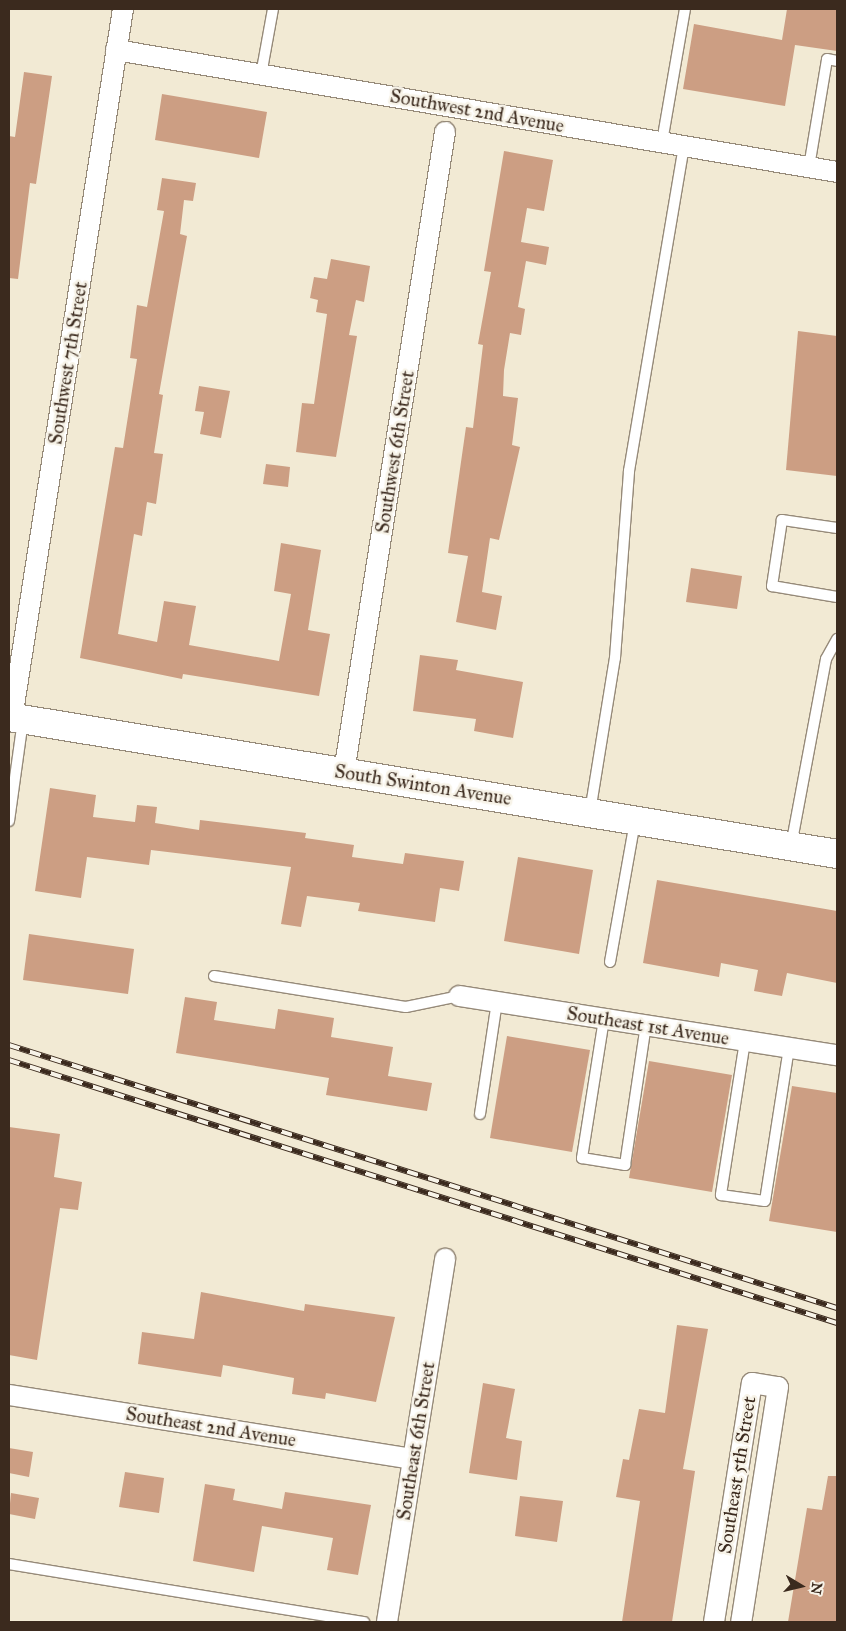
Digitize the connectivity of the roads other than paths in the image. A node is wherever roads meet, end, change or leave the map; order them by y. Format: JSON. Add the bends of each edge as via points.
{"nodes":[{"id":1,"x":123,"y":9,"type":"edge"},
{"id":2,"x":273,"y":9,"type":"edge"},
{"id":3,"x":684,"y":9,"type":"edge"},
{"id":4,"x":116,"y":50,"type":"junction"},
{"id":5,"x":837,"y":61,"type":"edge"},
{"id":6,"x":261,"y":75,"type":"junction"},
{"id":7,"x":445,"y":132,"type":"dead end"},
{"id":8,"x":662,"y":142,"type":"junction"},
{"id":9,"x":684,"y":146,"type":"junction"},
{"id":10,"x":809,"y":167,"type":"junction"},
{"id":11,"x":837,"y":172,"type":"edge"},
{"id":12,"x":837,"y":528,"type":"edge"},
{"id":13,"x":837,"y":597,"type":"edge"},
{"id":14,"x":837,"y":638,"type":"edge"},
{"id":15,"x":15,"y":718,"type":"edge"},
{"id":16,"x":344,"y":772,"type":"junction"},
{"id":17,"x":590,"y":813,"type":"junction"},
{"id":18,"x":635,"y":820,"type":"junction"},
{"id":19,"x":9,"y":821,"type":"edge"},
{"id":20,"x":791,"y":846,"type":"junction"},
{"id":21,"x":837,"y":854,"type":"edge"},
{"id":22,"x":610,"y":962,"type":"dead end"},
{"id":23,"x":214,"y":976,"type":"dead end"},
{"id":24,"x":459,"y":996,"type":"joint"},
{"id":25,"x":497,"y":1002,"type":"junction"},
{"id":26,"x":604,"y":1019,"type":"junction"},
{"id":27,"x":646,"y":1025,"type":"junction"},
{"id":28,"x":746,"y":1041,"type":"junction"},
{"id":29,"x":789,"y":1048,"type":"junction"},
{"id":30,"x":837,"y":1055,"type":"edge"},
{"id":31,"x":480,"y":1114,"type":"dead end"},
{"id":32,"x":445,"y":1259,"type":"dead end"},
{"id":33,"x":9,"y":1395,"type":"edge"},
{"id":34,"x":413,"y":1460,"type":"junction"},
{"id":35,"x":9,"y":1564,"type":"edge"},
{"id":36,"x":364,"y":1622,"type":"edge"},
{"id":37,"x":387,"y":1622,"type":"edge"},
{"id":38,"x":714,"y":1622,"type":"edge"},
{"id":39,"x":741,"y":1622,"type":"edge"}],
"edges":[{"from":1,"to":4,"type":"street","name":"Southwest 7th Street"},
{"from":2,"to":6,"type":"lane"},
{"from":3,"to":8,"type":"lane"},
{"from":4,"to":6,"type":"street","name":"Southwest 2nd Avenue"},
{"from":4,"to":15,"type":"street","name":"Southwest 7th Street"},
{"from":5,"to":10,"type":"lane","via":[[827,59]]},
{"from":6,"to":8,"type":"street","name":"Southwest 2nd Avenue"},
{"from":7,"to":16,"type":"street","name":"Southwest 6th Street"},
{"from":8,"to":9,"type":"street","name":"Southwest 2nd Avenue"},
{"from":9,"to":10,"type":"street","name":"Southwest 2nd Avenue"},
{"from":9,"to":17,"type":"lane","via":[[629,471],[615,658]]},
{"from":10,"to":11,"type":"street","name":"Southwest 2nd Avenue"},
{"from":12,"to":13,"type":"lane","via":[[782,520],[772,586]]},
{"from":14,"to":20,"type":"lane","via":[[826,659]]},
{"from":15,"to":16,"type":"street","name":"South Swinton Avenue"},
{"from":15,"to":19,"type":"lane"},
{"from":16,"to":17,"type":"street","name":"South Swinton Avenue"},
{"from":17,"to":18,"type":"street","name":"South Swinton Avenue"},
{"from":18,"to":20,"type":"street","name":"South Swinton Avenue"},
{"from":18,"to":22,"type":"lane"},
{"from":20,"to":21,"type":"street","name":"South Swinton Avenue"},
{"from":23,"to":24,"type":"lane","via":[[406,1008]]},
{"from":24,"to":25,"type":"street","name":"Southeast 1st Avenue"},
{"from":25,"to":26,"type":"street","name":"Southeast 1st Avenue"},
{"from":25,"to":31,"type":"lane"},
{"from":26,"to":27,"type":"street","name":"Southeast 1st Avenue"},
{"from":26,"to":27,"type":"lane","via":[[582,1158],[625,1165]]},
{"from":27,"to":28,"type":"street","name":"Southeast 1st Avenue"},
{"from":28,"to":29,"type":"street","name":"Southeast 1st Avenue"},
{"from":28,"to":29,"type":"lane","via":[[722,1195],[765,1201]]},
{"from":29,"to":30,"type":"street","name":"Southeast 1st Avenue"},
{"from":32,"to":34,"type":"street","name":"Southeast 6th Street"},
{"from":33,"to":34,"type":"street","name":"Southeast 2nd Avenue"},
{"from":34,"to":37,"type":"street","name":"Southeast 6th Street"},
{"from":35,"to":36,"type":"lane"},
{"from":38,"to":39,"type":"street","name":"Southeast 5th Street","via":[[752,1383],[778,1387]]}]}
